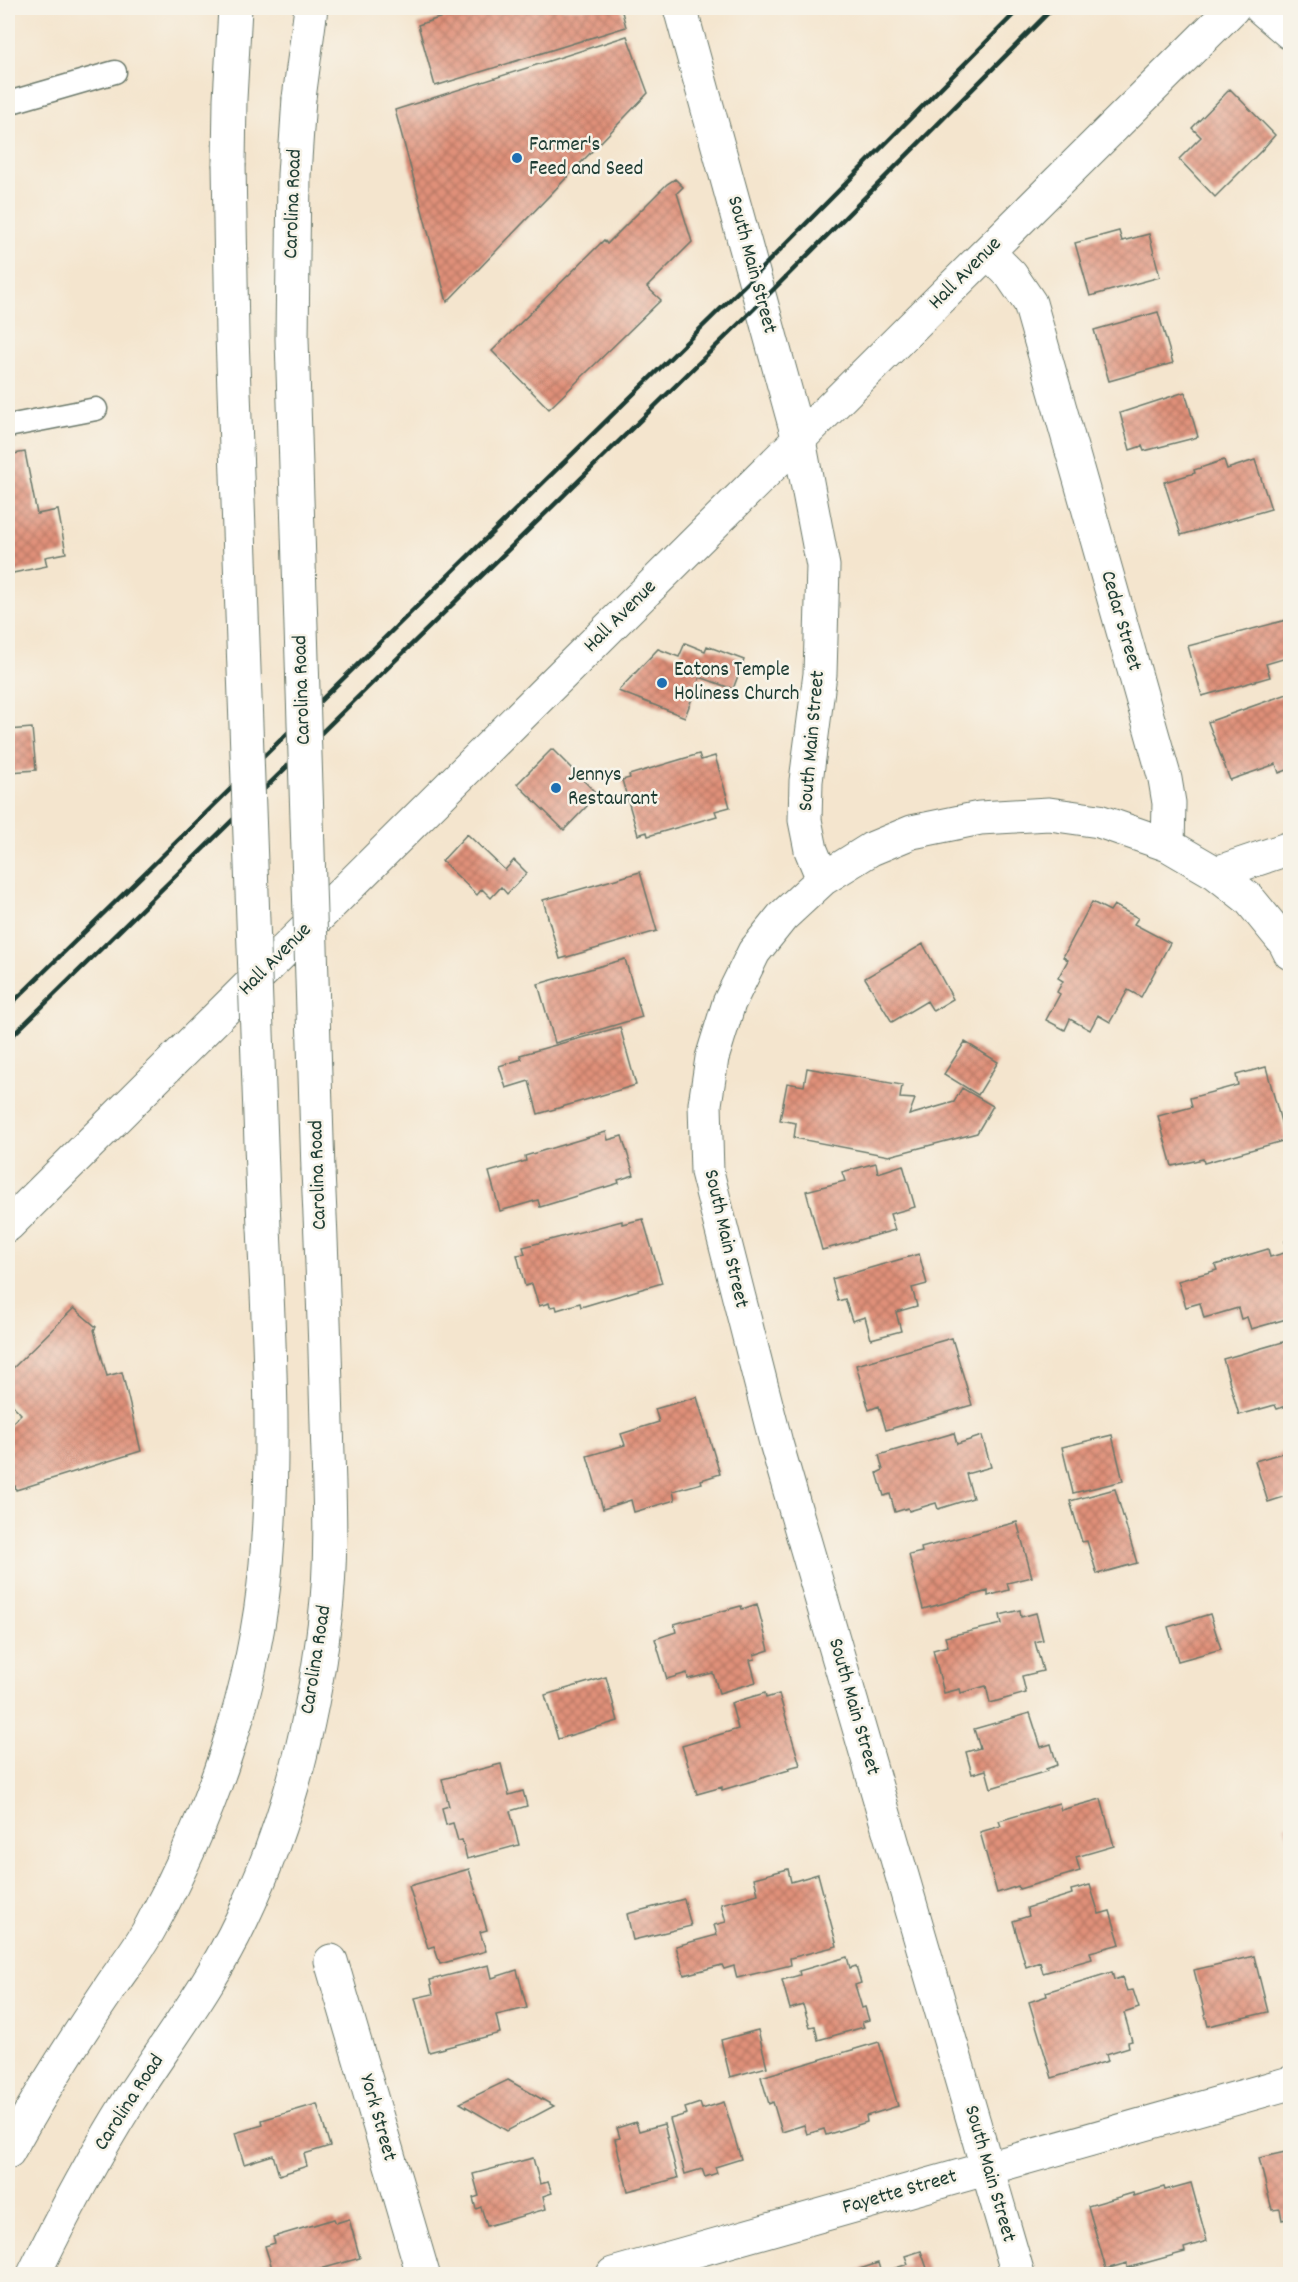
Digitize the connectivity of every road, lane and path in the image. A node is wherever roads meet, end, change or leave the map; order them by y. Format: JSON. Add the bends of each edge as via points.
{"nodes":[{"id":1,"x":236,"y":8,"type":"edge"},
{"id":2,"x":311,"y":8,"type":"edge"},
{"id":3,"x":680,"y":8,"type":"edge"},
{"id":4,"x":1233,"y":8,"type":"edge"},
{"id":5,"x":1262,"y":8,"type":"edge"},
{"id":6,"x":1290,"y":33,"type":"edge"},
{"id":7,"x":116,"y":72,"type":"dead end"},
{"id":8,"x":8,"y":103,"type":"edge"},
{"id":9,"x":988,"y":252,"type":"junction"},
{"id":10,"x":96,"y":409,"type":"dead end"},
{"id":11,"x":8,"y":426,"type":"edge"},
{"id":12,"x":799,"y":440,"type":"junction"},
{"id":13,"x":1168,"y":845,"type":"junction"},
{"id":14,"x":1290,"y":848,"type":"edge"},
{"id":15,"x":1216,"y":873,"type":"junction"},
{"id":16,"x":823,"y":879,"type":"junction"},
{"id":17,"x":1290,"y":953,"type":"edge"},
{"id":18,"x":8,"y":1225,"type":"edge"},
{"id":19,"x":331,"y":1961,"type":"dead end"},
{"id":20,"x":1290,"y":2083,"type":"edge"},
{"id":21,"x":8,"y":2152,"type":"edge"},
{"id":22,"x":987,"y":2168,"type":"junction"},
{"id":23,"x":34,"y":2274,"type":"edge"},
{"id":24,"x":423,"y":2274,"type":"edge"},
{"id":25,"x":613,"y":2274,"type":"edge"},
{"id":26,"x":1018,"y":2274,"type":"edge"}],
"edges":[{"from":1,"to":21,"type":"street","bridge":true,"via":[[230,99],[232,336],[271,1416],[266,1564],[256,1638],[239,1709],[218,1778],[193,1840],[150,1929],[71,2047]]},
{"from":2,"to":23,"type":"street","name":"Carolina Road","bridge":true,"via":[[294,175],[292,339],[330,1537],[326,1618],[298,1764],[282,1821],[242,1918],[215,1972],[93,2160]]},
{"from":3,"to":12,"type":"street","name":"South Main Street"},
{"from":4,"to":9,"type":"street","name":"Hall Avenue"},
{"from":5,"to":6,"type":"street"},
{"from":7,"to":8,"type":"lane"},
{"from":9,"to":12,"type":"street","name":"Hall Avenue"},
{"from":9,"to":13,"type":"street","name":"Cedar Street","via":[[1011,275],[1030,303],[1165,779]]},
{"from":10,"to":11,"type":"lane"},
{"from":12,"to":16,"type":"street","name":"South Main Street","via":[[823,566],[820,674],[805,820],[811,850]]},
{"from":12,"to":18,"type":"street","name":"Hall Avenue"},
{"from":13,"to":15,"type":"street"},
{"from":13,"to":16,"type":"street","via":[[1099,821],[1049,814],[980,818],[912,832],[871,849]]},
{"from":14,"to":15,"type":"street"},
{"from":15,"to":17,"type":"street","via":[[1249,899]]},
{"from":16,"to":22,"type":"street","name":"South Main Street","via":[[782,916],[754,952],[729,1003],[712,1058],[705,1104],[707,1172],[776,1443]]},
{"from":19,"to":24,"type":"street","name":"York Street"},
{"from":20,"to":22,"type":"street","name":"Fayette Street"},
{"from":22,"to":25,"type":"street","name":"Fayette Street"},
{"from":22,"to":26,"type":"street","name":"South Main Street"}]}
